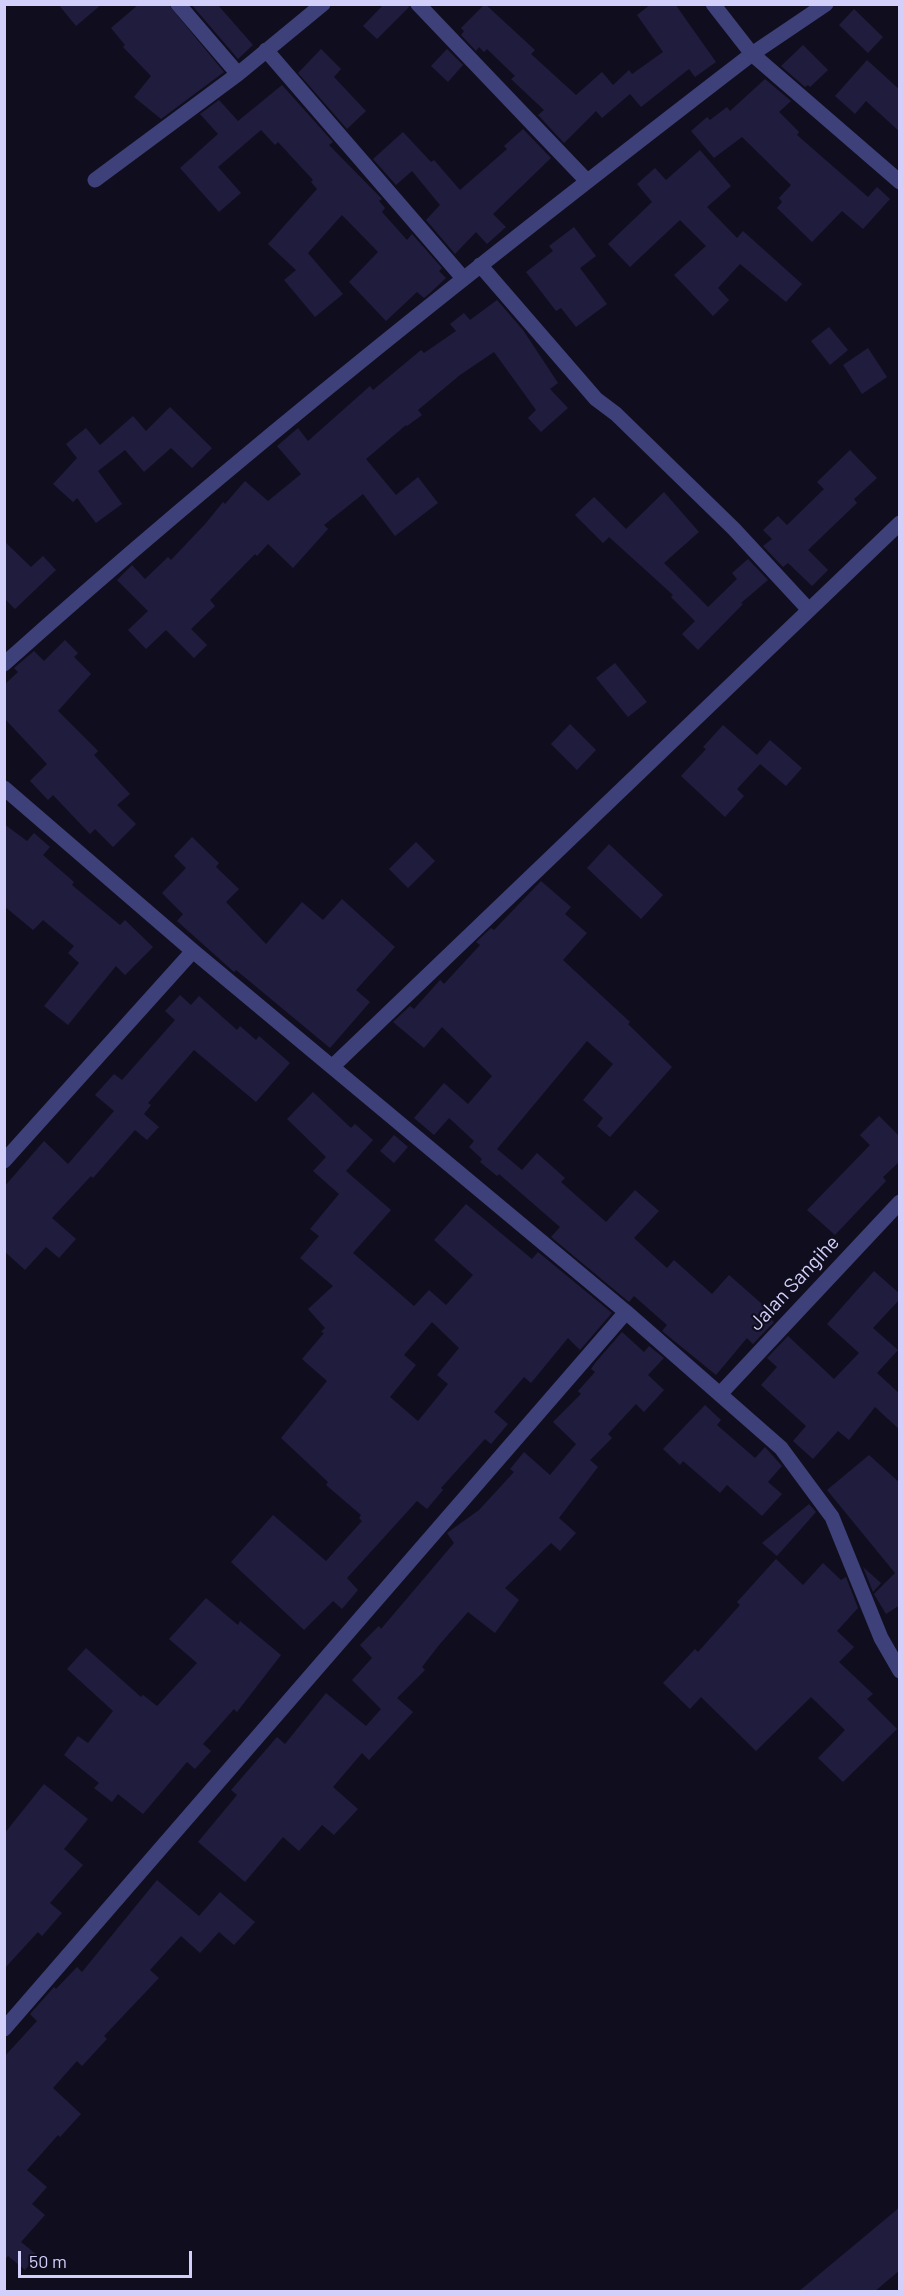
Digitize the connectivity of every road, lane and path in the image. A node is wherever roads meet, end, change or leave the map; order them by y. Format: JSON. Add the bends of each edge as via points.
{"nodes":[{"id":1,"x":178,"y":4,"type":"edge"},
{"id":2,"x":323,"y":4,"type":"edge"},
{"id":3,"x":418,"y":4,"type":"edge"},
{"id":4,"x":713,"y":4,"type":"edge"},
{"id":5,"x":826,"y":4,"type":"edge"},
{"id":6,"x":266,"y":50,"type":"junction"},
{"id":7,"x":752,"y":54,"type":"junction"},
{"id":8,"x":238,"y":74,"type":"junction"},
{"id":9,"x":95,"y":180,"type":"dead end"},
{"id":10,"x":587,"y":181,"type":"junction"},
{"id":11,"x":900,"y":182,"type":"edge"},
{"id":12,"x":480,"y":265,"type":"junction"},
{"id":13,"x":464,"y":278,"type":"junction"},
{"id":14,"x":900,"y":523,"type":"edge"},
{"id":15,"x":809,"y":610,"type":"junction"},
{"id":16,"x":4,"y":664,"type":"edge"},
{"id":17,"x":4,"y":788,"type":"edge"},
{"id":18,"x":193,"y":951,"type":"junction"},
{"id":19,"x":333,"y":1066,"type":"junction"},
{"id":20,"x":4,"y":1161,"type":"edge"},
{"id":21,"x":900,"y":1202,"type":"edge"},
{"id":22,"x":626,"y":1312,"type":"junction"},
{"id":23,"x":720,"y":1394,"type":"junction"},
{"id":24,"x":900,"y":1671,"type":"edge"},
{"id":25,"x":4,"y":2029,"type":"edge"}],
"edges":[{"from":1,"to":8,"type":"street"},
{"from":2,"to":6,"type":"street"},
{"from":3,"to":10,"type":"street"},
{"from":4,"to":7,"type":"street"},
{"from":5,"to":7,"type":"street"},
{"from":6,"to":8,"type":"street"},
{"from":6,"to":13,"type":"street"},
{"from":7,"to":10,"type":"street"},
{"from":7,"to":11,"type":"street"},
{"from":8,"to":9,"type":"street"},
{"from":10,"to":12,"type":"street"},
{"from":12,"to":13,"type":"street"},
{"from":12,"to":15,"type":"street","via":[[596,399],[734,529]]},
{"from":13,"to":16,"type":"street","via":[[130,552]]},
{"from":14,"to":15,"type":"street"},
{"from":15,"to":19,"type":"street"},
{"from":17,"to":18,"type":"street"},
{"from":18,"to":19,"type":"street"},
{"from":18,"to":20,"type":"street"},
{"from":19,"to":22,"type":"street"},
{"from":21,"to":23,"type":"street","name":"Jalan Sangihe"},
{"from":22,"to":23,"type":"street"},
{"from":22,"to":25,"type":"street"},
{"from":23,"to":24,"type":"street","via":[[781,1448],[832,1517],[881,1638]]}]}
